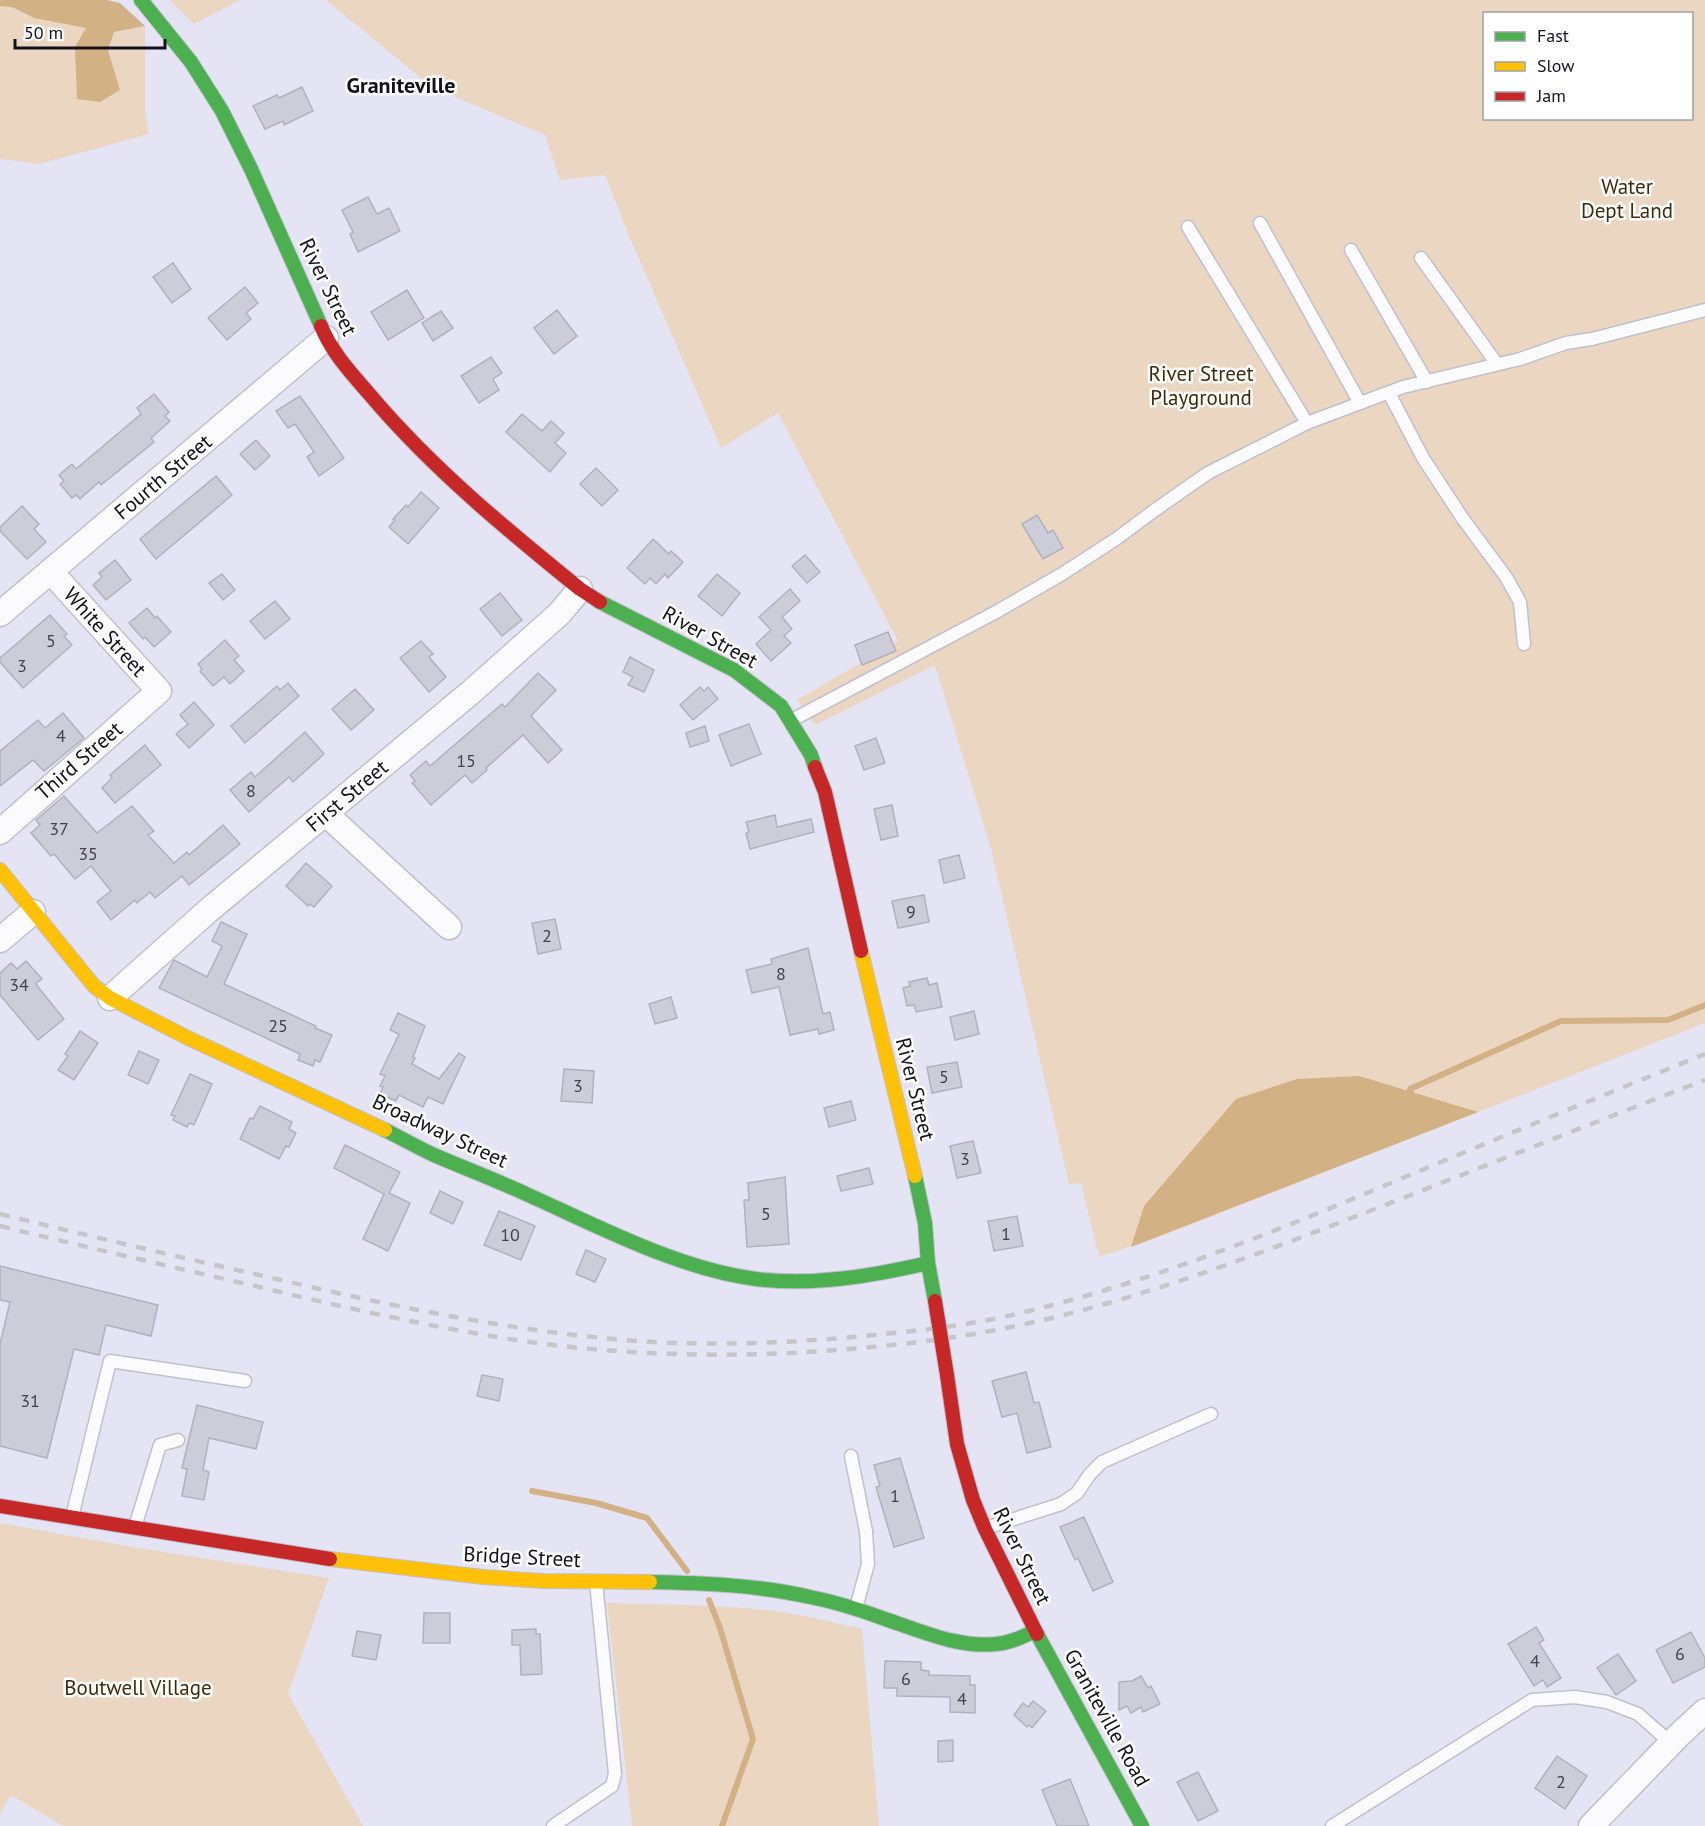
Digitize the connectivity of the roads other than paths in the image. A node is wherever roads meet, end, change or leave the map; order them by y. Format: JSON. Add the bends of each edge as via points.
{"nodes":[{"id":1,"x":141,"y":0,"type":"edge"},
{"id":2,"x":1260,"y":223,"type":"dead end"},
{"id":3,"x":1188,"y":227,"type":"dead end"},
{"id":4,"x":1352,"y":250,"type":"dead end"},
{"id":5,"x":1421,"y":258,"type":"dead end"},
{"id":6,"x":1705,"y":310,"type":"edge"},
{"id":7,"x":326,"y":338,"type":"junction"},
{"id":8,"x":1497,"y":364,"type":"junction"},
{"id":9,"x":1426,"y":382,"type":"junction"},
{"id":10,"x":1389,"y":393,"type":"junction"},
{"id":11,"x":1360,"y":403,"type":"junction"},
{"id":12,"x":1307,"y":423,"type":"junction"},
{"id":13,"x":51,"y":572,"type":"junction"},
{"id":14,"x":580,"y":589,"type":"junction"},
{"id":15,"x":0,"y":614,"type":"edge"},
{"id":16,"x":1524,"y":644,"type":"dead end"},
{"id":17,"x":159,"y":691,"type":"joint"},
{"id":18,"x":792,"y":721,"type":"junction"},
{"id":19,"x":326,"y":814,"type":"junction"},
{"id":20,"x":0,"y":832,"type":"edge"},
{"id":21,"x":0,"y":870,"type":"edge"},
{"id":22,"x":33,"y":912,"type":"junction"},
{"id":23,"x":449,"y":927,"type":"dead end"},
{"id":24,"x":0,"y":940,"type":"edge"},
{"id":25,"x":110,"y":998,"type":"junction"},
{"id":26,"x":928,"y":1263,"type":"junction"},
{"id":27,"x":244,"y":1381,"type":"dead end"},
{"id":28,"x":1211,"y":1414,"type":"dead end"},
{"id":29,"x":178,"y":1440,"type":"dead end"},
{"id":30,"x":851,"y":1456,"type":"dead end"},
{"id":31,"x":0,"y":1506,"type":"edge"},
{"id":32,"x":72,"y":1518,"type":"junction"},
{"id":33,"x":135,"y":1528,"type":"junction"},
{"id":34,"x":985,"y":1528,"type":"junction"},
{"id":35,"x":596,"y":1581,"type":"junction"},
{"id":36,"x":855,"y":1609,"type":"junction"},
{"id":37,"x":1035,"y":1631,"type":"junction"},
{"id":38,"x":1705,"y":1711,"type":"edge"},
{"id":39,"x":1671,"y":1743,"type":"junction"},
{"id":40,"x":553,"y":1826,"type":"edge"},
{"id":41,"x":1142,"y":1826,"type":"edge"},
{"id":42,"x":1332,"y":1826,"type":"edge"},
{"id":43,"x":1591,"y":1826,"type":"edge"}],
"edges":[{"from":1,"to":7,"type":"main road","name":"River Street","via":[[191,62],[222,111]]},
{"from":2,"to":11,"type":"lane"},
{"from":3,"to":12,"type":"lane"},
{"from":4,"to":9,"type":"lane"},
{"from":5,"to":8,"type":"lane"},
{"from":6,"to":8,"type":"lane"},
{"from":7,"to":13,"type":"street","name":"Fourth Street"},
{"from":7,"to":14,"type":"main road","name":"River Street","via":[[369,395],[416,446],[460,489]]},
{"from":8,"to":9,"type":"lane"},
{"from":9,"to":10,"type":"lane"},
{"from":10,"to":11,"type":"lane"},
{"from":10,"to":16,"type":"lane","via":[[1423,458],[1520,602]]},
{"from":11,"to":12,"type":"lane"},
{"from":12,"to":18,"type":"lane","via":[[1208,473],[1062,574]]},
{"from":13,"to":15,"type":"street","name":"Fourth Street"},
{"from":13,"to":17,"type":"street","name":"White Street"},
{"from":14,"to":18,"type":"main road","name":"River Street","via":[[734,670],[781,706]]},
{"from":14,"to":19,"type":"street","name":"First Street","via":[[559,614],[470,693]]},
{"from":17,"to":20,"type":"street","name":"Third Street"},
{"from":18,"to":26,"type":"main road","name":"River Street","via":[[825,792],[925,1223]]},
{"from":19,"to":23,"type":"street"},
{"from":19,"to":25,"type":"street","name":"First Street"},
{"from":21,"to":22,"type":"main road","name":"Broadway Street"},
{"from":22,"to":24,"type":"street"},
{"from":22,"to":25,"type":"main road","name":"Broadway Street","via":[[94,986]]},
{"from":25,"to":26,"type":"main road","name":"Broadway Street","via":[[432,1154],[681,1261],[737,1276],[801,1282],[869,1275]]},
{"from":26,"to":34,"type":"main road","name":"River Street","bridge":true,"via":[[957,1444]]},
{"from":27,"to":32,"type":"lane","via":[[111,1361]]},
{"from":28,"to":34,"type":"lane","via":[[1102,1462],[1077,1493],[1061,1504]]},
{"from":29,"to":33,"type":"lane","via":[[160,1445]]},
{"from":30,"to":36,"type":"lane","via":[[866,1531],[868,1564]]},
{"from":31,"to":32,"type":"main road","name":"Bridge Street"},
{"from":32,"to":33,"type":"main road","name":"Bridge Street"},
{"from":33,"to":35,"type":"main road","name":"Bridge Street","via":[[409,1570],[508,1579]]},
{"from":34,"to":37,"type":"main road","name":"River Street"},
{"from":35,"to":36,"type":"main road","name":"Bridge Street","via":[[706,1584],[795,1594]]},
{"from":35,"to":40,"type":"lane","via":[[615,1774],[612,1786]]},
{"from":36,"to":37,"type":"main road","name":"Bridge Street","via":[[960,1644],[999,1644]]},
{"from":37,"to":41,"type":"main road","name":"Graniteville Road"},
{"from":38,"to":39,"type":"street"},
{"from":39,"to":42,"type":"lane","via":[[1638,1714],[1607,1702],[1575,1697],[1532,1700]]},
{"from":39,"to":43,"type":"street"}]}
